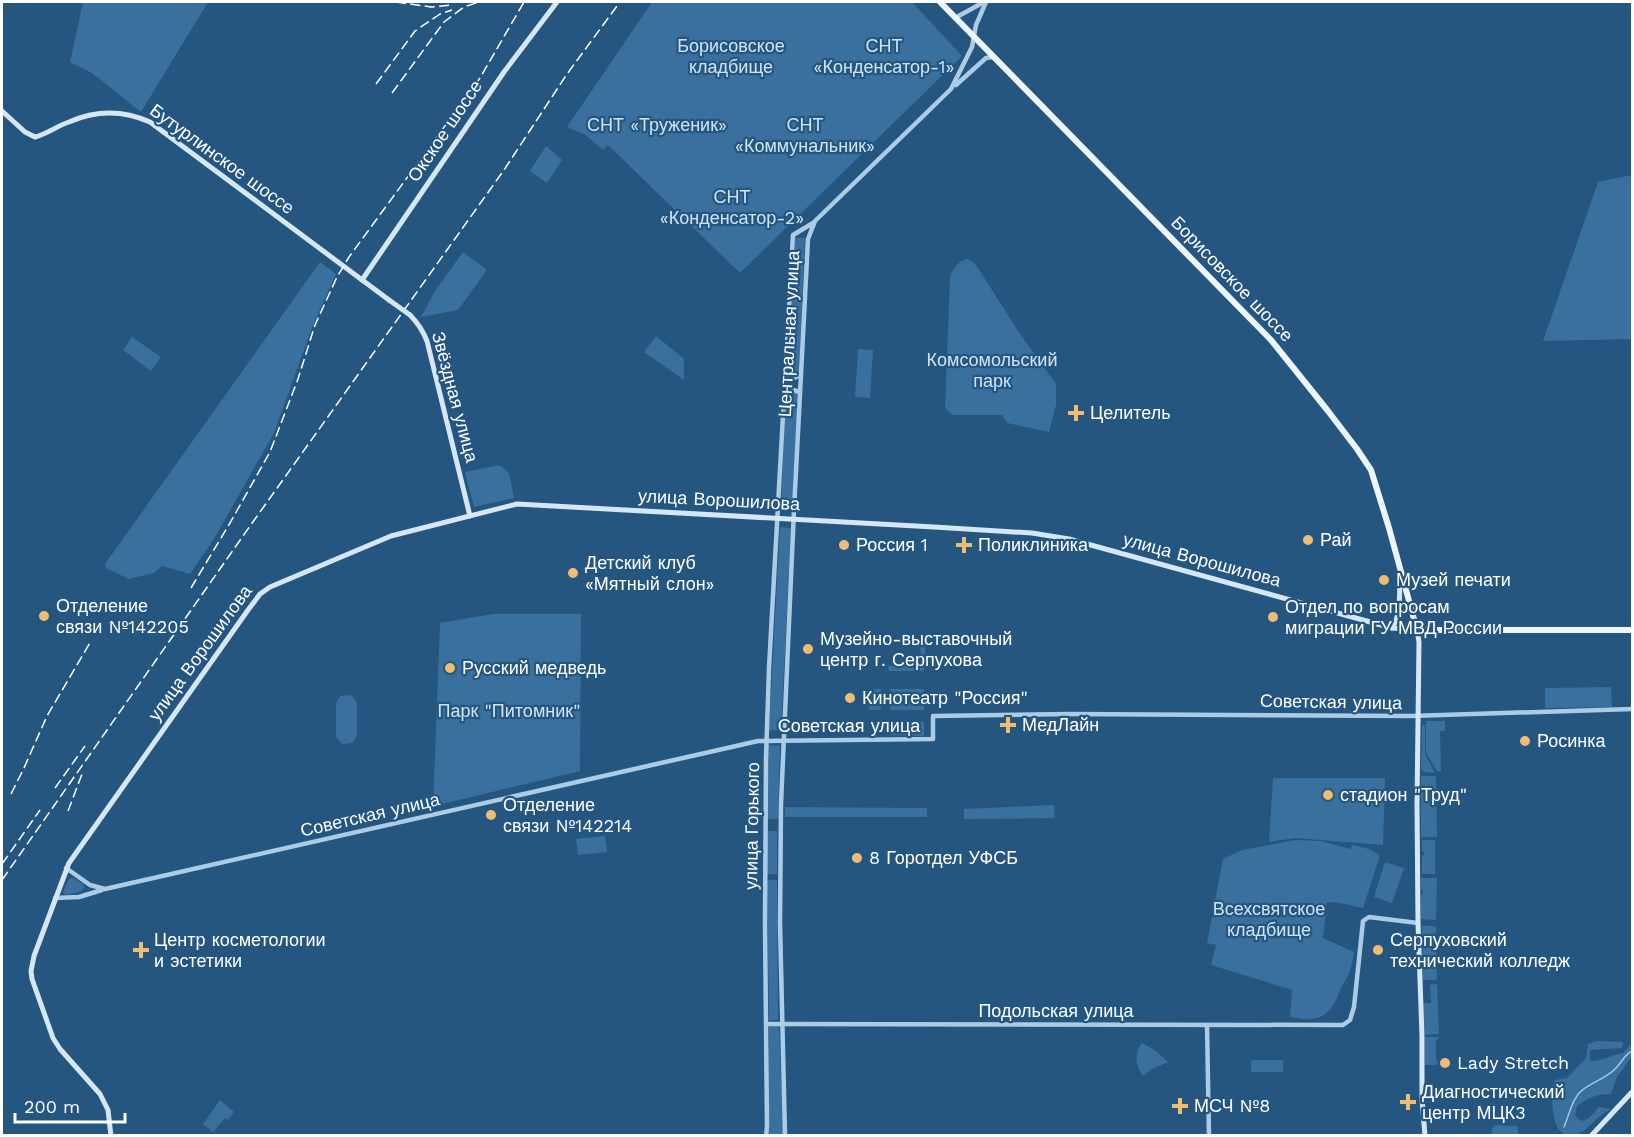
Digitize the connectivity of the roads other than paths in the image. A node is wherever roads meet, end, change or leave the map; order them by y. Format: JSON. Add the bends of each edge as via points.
{"nodes":[{"id":1,"x":557,"y":2,"type":"edge"},
{"id":2,"x":940,"y":2,"type":"edge"},
{"id":3,"x":985,"y":2,"type":"edge"},
{"id":4,"x":955,"y":18,"type":"junction"},
{"id":5,"x":974,"y":37,"type":"junction"},
{"id":6,"x":993,"y":57,"type":"junction"},
{"id":7,"x":951,"y":89,"type":"junction"},
{"id":8,"x":2,"y":111,"type":"edge"},
{"id":9,"x":815,"y":221,"type":"junction"},
{"id":10,"x":798,"y":231,"type":"junction"},
{"id":11,"x":808,"y":239,"type":"junction"},
{"id":12,"x":362,"y":280,"type":"junction"},
{"id":13,"x":786,"y":373,"type":"junction"},
{"id":14,"x":800,"y":375,"type":"junction"},
{"id":15,"x":785,"y":392,"type":"junction"},
{"id":16,"x":800,"y":393,"type":"junction"},
{"id":17,"x":470,"y":516,"type":"junction"},
{"id":18,"x":778,"y":518,"type":"junction"},
{"id":19,"x":793,"y":519,"type":"junction"},
{"id":20,"x":1400,"y":567,"type":"junction"},
{"id":21,"x":1410,"y":600,"type":"junction"},
{"id":22,"x":1399,"y":601,"type":"junction"},
{"id":23,"x":1392,"y":628,"type":"junction"},
{"id":24,"x":1417,"y":630,"type":"junction"},
{"id":25,"x":1632,"y":630,"type":"edge"},
{"id":26,"x":1632,"y":709,"type":"edge"},
{"id":27,"x":1418,"y":716,"type":"junction"},
{"id":28,"x":784,"y":739,"type":"junction"},
{"id":29,"x":767,"y":740,"type":"junction"},
{"id":30,"x":66,"y":868,"type":"junction"},
{"id":31,"x":85,"y":882,"type":"junction"},
{"id":32,"x":105,"y":890,"type":"junction"},
{"id":33,"x":79,"y":897,"type":"junction"},
{"id":34,"x":54,"y":898,"type":"junction"},
{"id":35,"x":1418,"y":923,"type":"junction"},
{"id":36,"x":766,"y":1024,"type":"junction"},
{"id":37,"x":782,"y":1024,"type":"junction"},
{"id":38,"x":1207,"y":1025,"type":"junction"},
{"id":39,"x":1632,"y":1092,"type":"edge"},
{"id":40,"x":1590,"y":1135,"type":"edge"},
{"id":41,"x":111,"y":1136,"type":"edge"},
{"id":42,"x":766,"y":1136,"type":"edge"},
{"id":43,"x":785,"y":1136,"type":"edge"},
{"id":44,"x":1209,"y":1136,"type":"edge"},
{"id":45,"x":1425,"y":1136,"type":"edge"}],
"edges":[{"from":1,"to":12,"type":"main road","name":"Окское шоссе","via":[[504,72]]},
{"from":2,"to":4,"type":"main road","name":"Борисовское шоссе"},
{"from":3,"to":4,"type":"street"},
{"from":3,"to":5,"type":"street","name":"Центральная улица"},
{"from":4,"to":5,"type":"main road","name":"Борисовское шоссе"},
{"from":5,"to":6,"type":"main road","name":"Борисовское шоссе"},
{"from":5,"to":7,"type":"street","name":"Центральная улица"},
{"from":6,"to":7,"type":"street","via":[[986,58]]},
{"from":6,"to":20,"type":"main road","name":"Борисовское шоссе","via":[[1292,365],[1371,470]]},
{"from":7,"to":9,"type":"street","name":"Центральная улица"},
{"from":8,"to":12,"type":"main road","name":"Бутурлинское шоссе","via":[[35,137],[92,114],[136,116]]},
{"from":9,"to":10,"type":"street"},
{"from":9,"to":11,"type":"street","name":"Центральная улица"},
{"from":10,"to":11,"type":"street"},
{"from":10,"to":13,"type":"street","name":"Центральная улица","via":[[793,235]]},
{"from":11,"to":14,"type":"street","name":"Центральная улица"},
{"from":12,"to":17,"type":"main road","name":"Звёздная улица","bridge":true,"via":[[410,315],[427,341]]},
{"from":13,"to":14,"type":"street","via":[[794,378]]},
{"from":13,"to":15,"type":"street","name":"Центральная улица"},
{"from":14,"to":16,"type":"street","name":"Центральная улица"},
{"from":15,"to":16,"type":"street","via":[[793,389]]},
{"from":15,"to":18,"type":"street","name":"Центральная улица"},
{"from":16,"to":19,"type":"street","name":"Центральная улица"},
{"from":17,"to":18,"type":"main road","name":"улица Ворошилова","via":[[517,504]]},
{"from":17,"to":30,"type":"main road","name":"улица Ворошилова","via":[[398,533],[260,594]]},
{"from":18,"to":19,"type":"main road","name":"улица Ворошилова"},
{"from":18,"to":29,"type":"street","name":"улица Горького"},
{"from":19,"to":23,"type":"main road","name":"улица Ворошилова","via":[[1070,539]]},
{"from":19,"to":28,"type":"street","name":"улица Горького"},
{"from":20,"to":21,"type":"main road","name":"Борисовское шоссе"},
{"from":20,"to":22,"type":"main road"},
{"from":21,"to":22,"type":"main road"},
{"from":21,"to":24,"type":"main road","name":"Борисовское шоссе"},
{"from":22,"to":23,"type":"main road"},
{"from":23,"to":24,"type":"main road","name":"улица Ворошилова"},
{"from":24,"to":25,"type":"main road","name":"улица Ворошилова"},
{"from":24,"to":27,"type":"main road"},
{"from":26,"to":27,"type":"street","name":"Советская улица"},
{"from":27,"to":28,"type":"street","name":"Советская улица","via":[[933,716],[933,739]]},
{"from":27,"to":35,"type":"main road"},
{"from":28,"to":29,"type":"street","name":"Советская улица"},
{"from":28,"to":37,"type":"street","name":"улица Горького","via":[[780,873]]},
{"from":29,"to":32,"type":"street","name":"Советская улица"},
{"from":29,"to":36,"type":"street","name":"улица Горького"},
{"from":30,"to":31,"type":"street"},
{"from":30,"to":34,"type":"main road","name":"улица Ворошилова"},
{"from":31,"to":32,"type":"street"},
{"from":31,"to":33,"type":"street","via":[[87,892]]},
{"from":32,"to":33,"type":"street","name":"Советская улица"},
{"from":33,"to":34,"type":"street","name":"Советская улица"},
{"from":34,"to":41,"type":"main road","name":"улица Ворошилова","via":[[34,956],[32,979],[55,1042],[104,1102]]},
{"from":35,"to":38,"type":"street","name":"Подольская улица","via":[[1365,918],[1354,1007],[1346,1024]]},
{"from":35,"to":45,"type":"main road"},
{"from":36,"to":37,"type":"street","name":"Подольская улица"},
{"from":36,"to":42,"type":"street","name":"улица Горького"},
{"from":37,"to":38,"type":"street","name":"Подольская улица"},
{"from":37,"to":43,"type":"street","name":"улица Горького"},
{"from":38,"to":44,"type":"street"},
{"from":39,"to":40,"type":"main road"}]}
